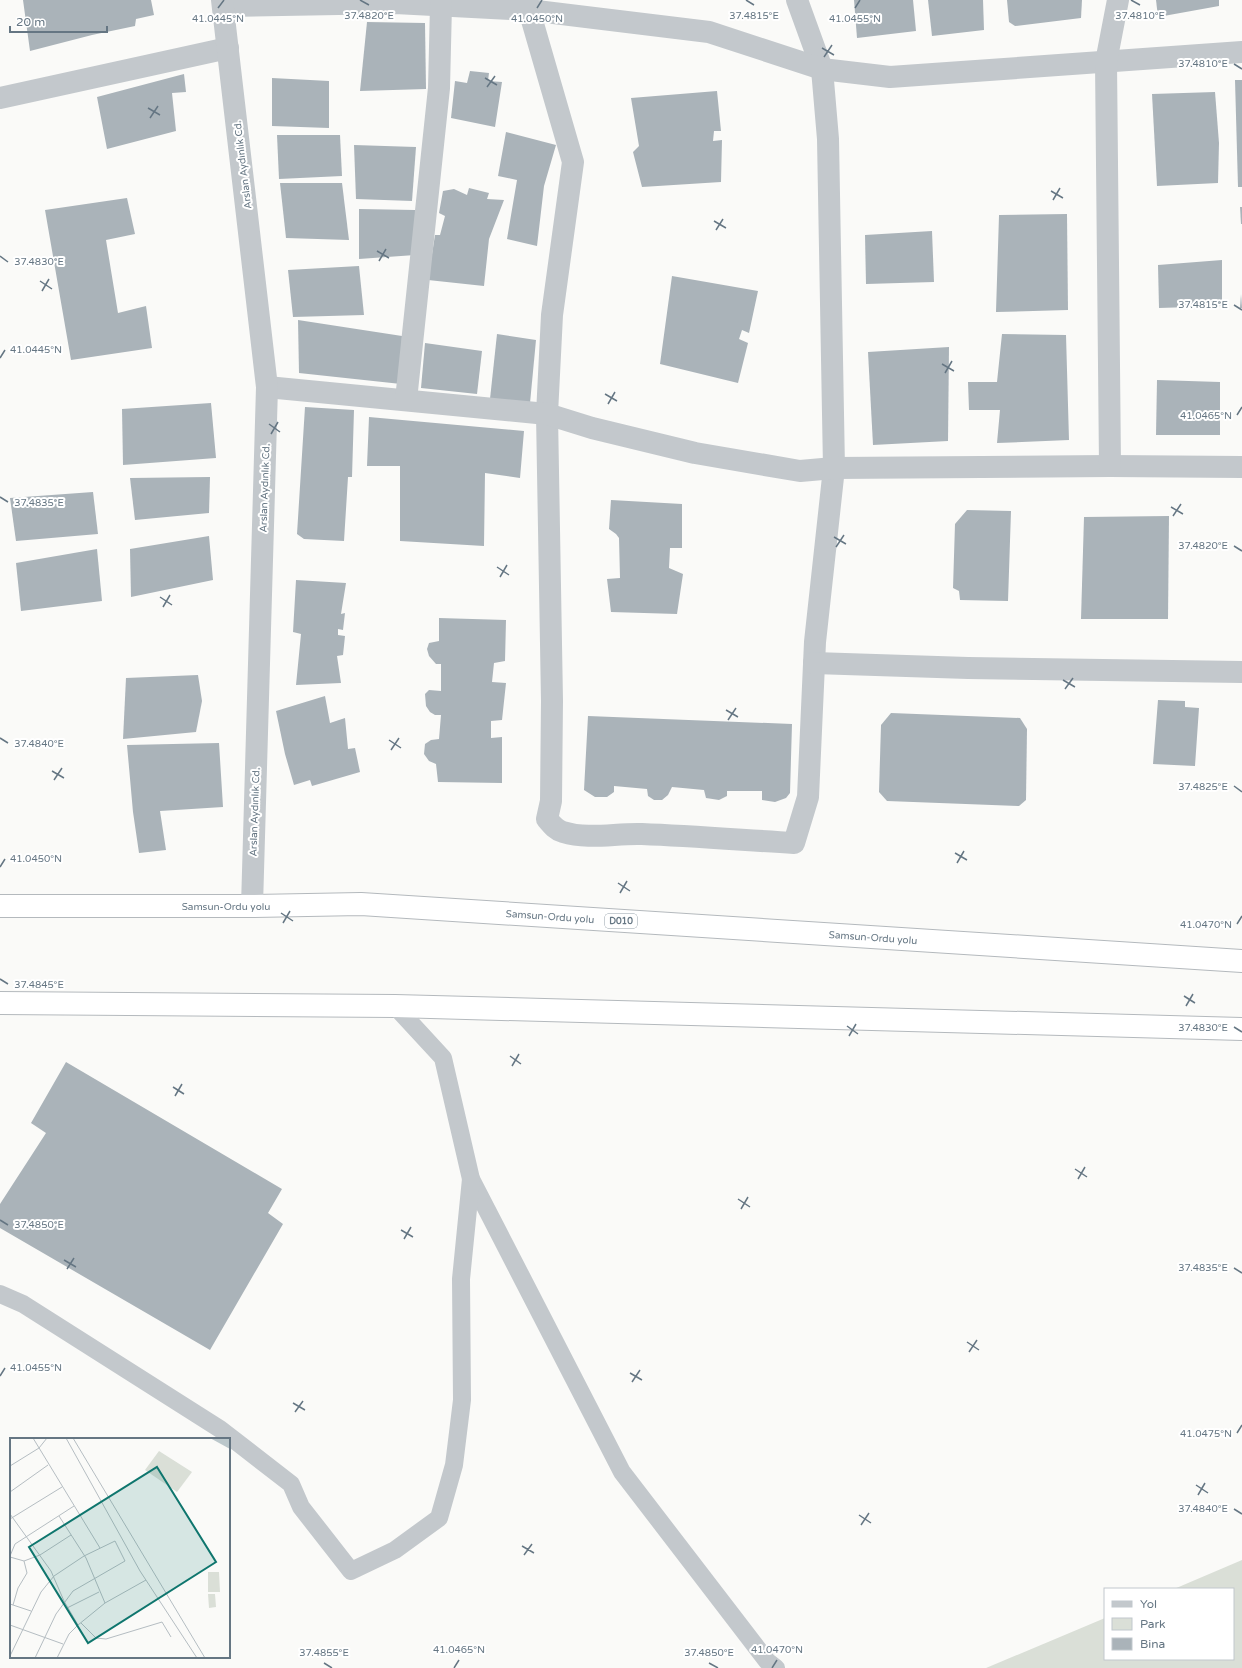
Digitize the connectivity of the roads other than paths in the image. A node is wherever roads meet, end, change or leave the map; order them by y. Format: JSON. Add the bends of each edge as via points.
{"nodes":[{"id":1,"x":797,"y":0,"type":"edge"},
{"id":2,"x":1118,"y":0,"type":"edge"},
{"id":3,"x":223,"y":3,"type":"edge"},
{"id":4,"x":441,"y":5,"type":"junction"},
{"id":5,"x":523,"y":5,"type":"edge"},
{"id":6,"x":228,"y":48,"type":"junction"},
{"id":7,"x":1242,"y":52,"type":"edge"},
{"id":8,"x":1106,"y":62,"type":"junction"},
{"id":9,"x":822,"y":69,"type":"junction"},
{"id":10,"x":0,"y":98,"type":"edge"},
{"id":11,"x":267,"y":387,"type":"junction"},
{"id":12,"x":406,"y":400,"type":"junction"},
{"id":13,"x":547,"y":414,"type":"junction"},
{"id":14,"x":1110,"y":466,"type":"junction"},
{"id":15,"x":1242,"y":467,"type":"edge"},
{"id":16,"x":834,"y":468,"type":"junction"},
{"id":17,"x":814,"y":663,"type":"junction"},
{"id":18,"x":1242,"y":672,"type":"edge"},
{"id":19,"x":0,"y":906,"type":"edge"},
{"id":20,"x":252,"y":906,"type":"junction"},
{"id":21,"x":1242,"y":961,"type":"edge"},
{"id":22,"x":0,"y":1003,"type":"edge"},
{"id":23,"x":395,"y":1006,"type":"junction"},
{"id":24,"x":1242,"y":1029,"type":"edge"},
{"id":25,"x":471,"y":1179,"type":"junction"},
{"id":26,"x":0,"y":1294,"type":"edge"},
{"id":27,"x":776,"y":1668,"type":"edge"}],
"edges":[{"from":1,"to":9,"type":"street"},
{"from":2,"to":8,"type":"street"},
{"from":3,"to":4,"type":"street"},
{"from":3,"to":6,"type":"street","name":"Arslan Aydınlık Cd."},
{"from":4,"to":5,"type":"street"},
{"from":4,"to":12,"type":"street","via":[[439,88]]},
{"from":5,"to":9,"type":"street","via":[[709,32]]},
{"from":5,"to":13,"type":"street","via":[[573,162],[552,315]]},
{"from":6,"to":10,"type":"street"},
{"from":6,"to":11,"type":"street","name":"Arslan Aydınlık Cd."},
{"from":7,"to":8,"type":"street"},
{"from":8,"to":9,"type":"street","via":[[890,77]]},
{"from":8,"to":14,"type":"street"},
{"from":9,"to":16,"type":"street","via":[[828,139]]},
{"from":11,"to":12,"type":"street"},
{"from":11,"to":20,"type":"street","name":"Arslan Aydınlık Cd."},
{"from":12,"to":13,"type":"street"},
{"from":13,"to":16,"type":"street","via":[[592,428],[695,453],[800,471]]},
{"from":13,"to":17,"type":"street","via":[[552,702],[551,801],[547,819],[554,828],[561,832],[595,837],[640,834],[794,843],[808,797]]},
{"from":14,"to":15,"type":"street"},
{"from":14,"to":16,"type":"street"},
{"from":16,"to":17,"type":"street"},
{"from":17,"to":18,"type":"street"},
{"from":19,"to":20,"type":"highway","name":"Samsun-Ordu yolu","number":"D010"},
{"from":20,"to":21,"type":"highway","name":"Samsun-Ordu yolu","number":"D010","via":[[360,904]]},
{"from":22,"to":23,"type":"highway"},
{"from":23,"to":24,"type":"highway"},
{"from":23,"to":25,"type":"lane","via":[[442,1058]]},
{"from":25,"to":26,"type":"lane","via":[[461,1280],[462,1400],[454,1464],[439,1518],[396,1550],[350,1571],[301,1507],[291,1484],[220,1429],[23,1304]]},
{"from":25,"to":27,"type":"lane","via":[[622,1472],[767,1661]]}]}
